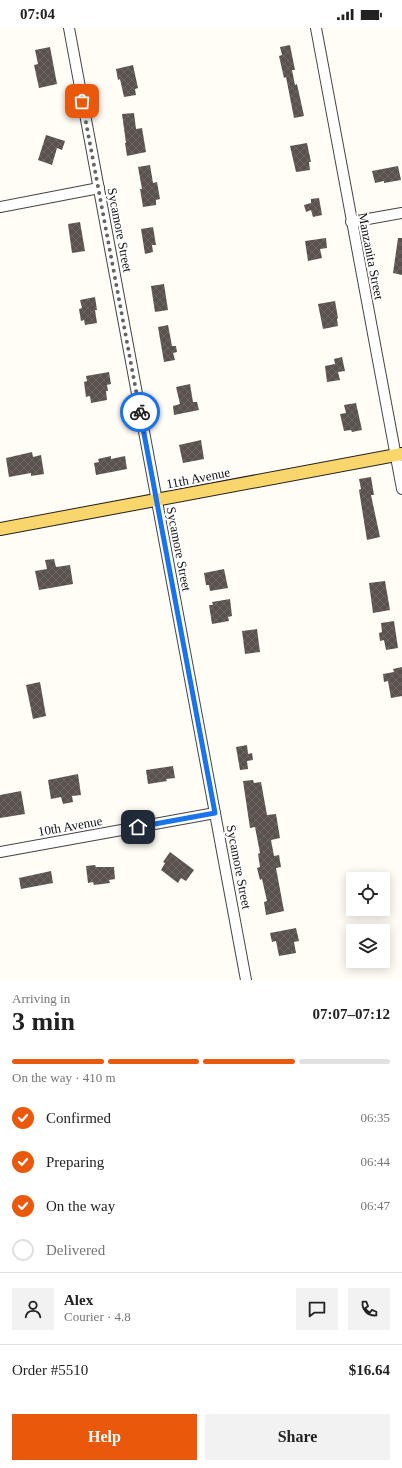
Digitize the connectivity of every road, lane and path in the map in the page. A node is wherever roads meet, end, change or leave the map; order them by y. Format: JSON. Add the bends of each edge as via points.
{"nodes":[{"id":1,"x":69,"y":28,"type":"edge"},
{"id":2,"x":316,"y":28,"type":"edge"},
{"id":3,"x":99,"y":188,"type":"junction"},
{"id":4,"x":0,"y":207,"type":"edge"},
{"id":5,"x":402,"y":213,"type":"edge"},
{"id":6,"x":351,"y":222,"type":"junction"},
{"id":7,"x":399,"y":454,"type":"edge"},
{"id":8,"x":402,"y":490,"type":"edge"},
{"id":9,"x":157,"y":500,"type":"junction"},
{"id":10,"x":0,"y":529,"type":"edge"},
{"id":11,"x":215,"y":813,"type":"junction"},
{"id":12,"x":0,"y":852,"type":"edge"},
{"id":13,"x":246,"y":980,"type":"edge"}],
"edges":[{"from":1,"to":3,"type":"street","name":"Sycamore Street"},
{"from":2,"to":6,"type":"street","name":"Manzanita Street"},
{"from":3,"to":4,"type":"street"},
{"from":3,"to":9,"type":"street","name":"Sycamore Street"},
{"from":5,"to":6,"type":"street"},
{"from":6,"to":7,"type":"street","name":"Manzanita Street"},
{"from":7,"to":8,"type":"street","name":"Manzanita Street"},
{"from":7,"to":9,"type":"main road","name":"11th Avenue"},
{"from":9,"to":10,"type":"main road","name":"11th Avenue"},
{"from":9,"to":11,"type":"street","name":"Sycamore Street"},
{"from":11,"to":12,"type":"street","name":"10th Avenue"},
{"from":11,"to":13,"type":"street","name":"Sycamore Street"}]}
